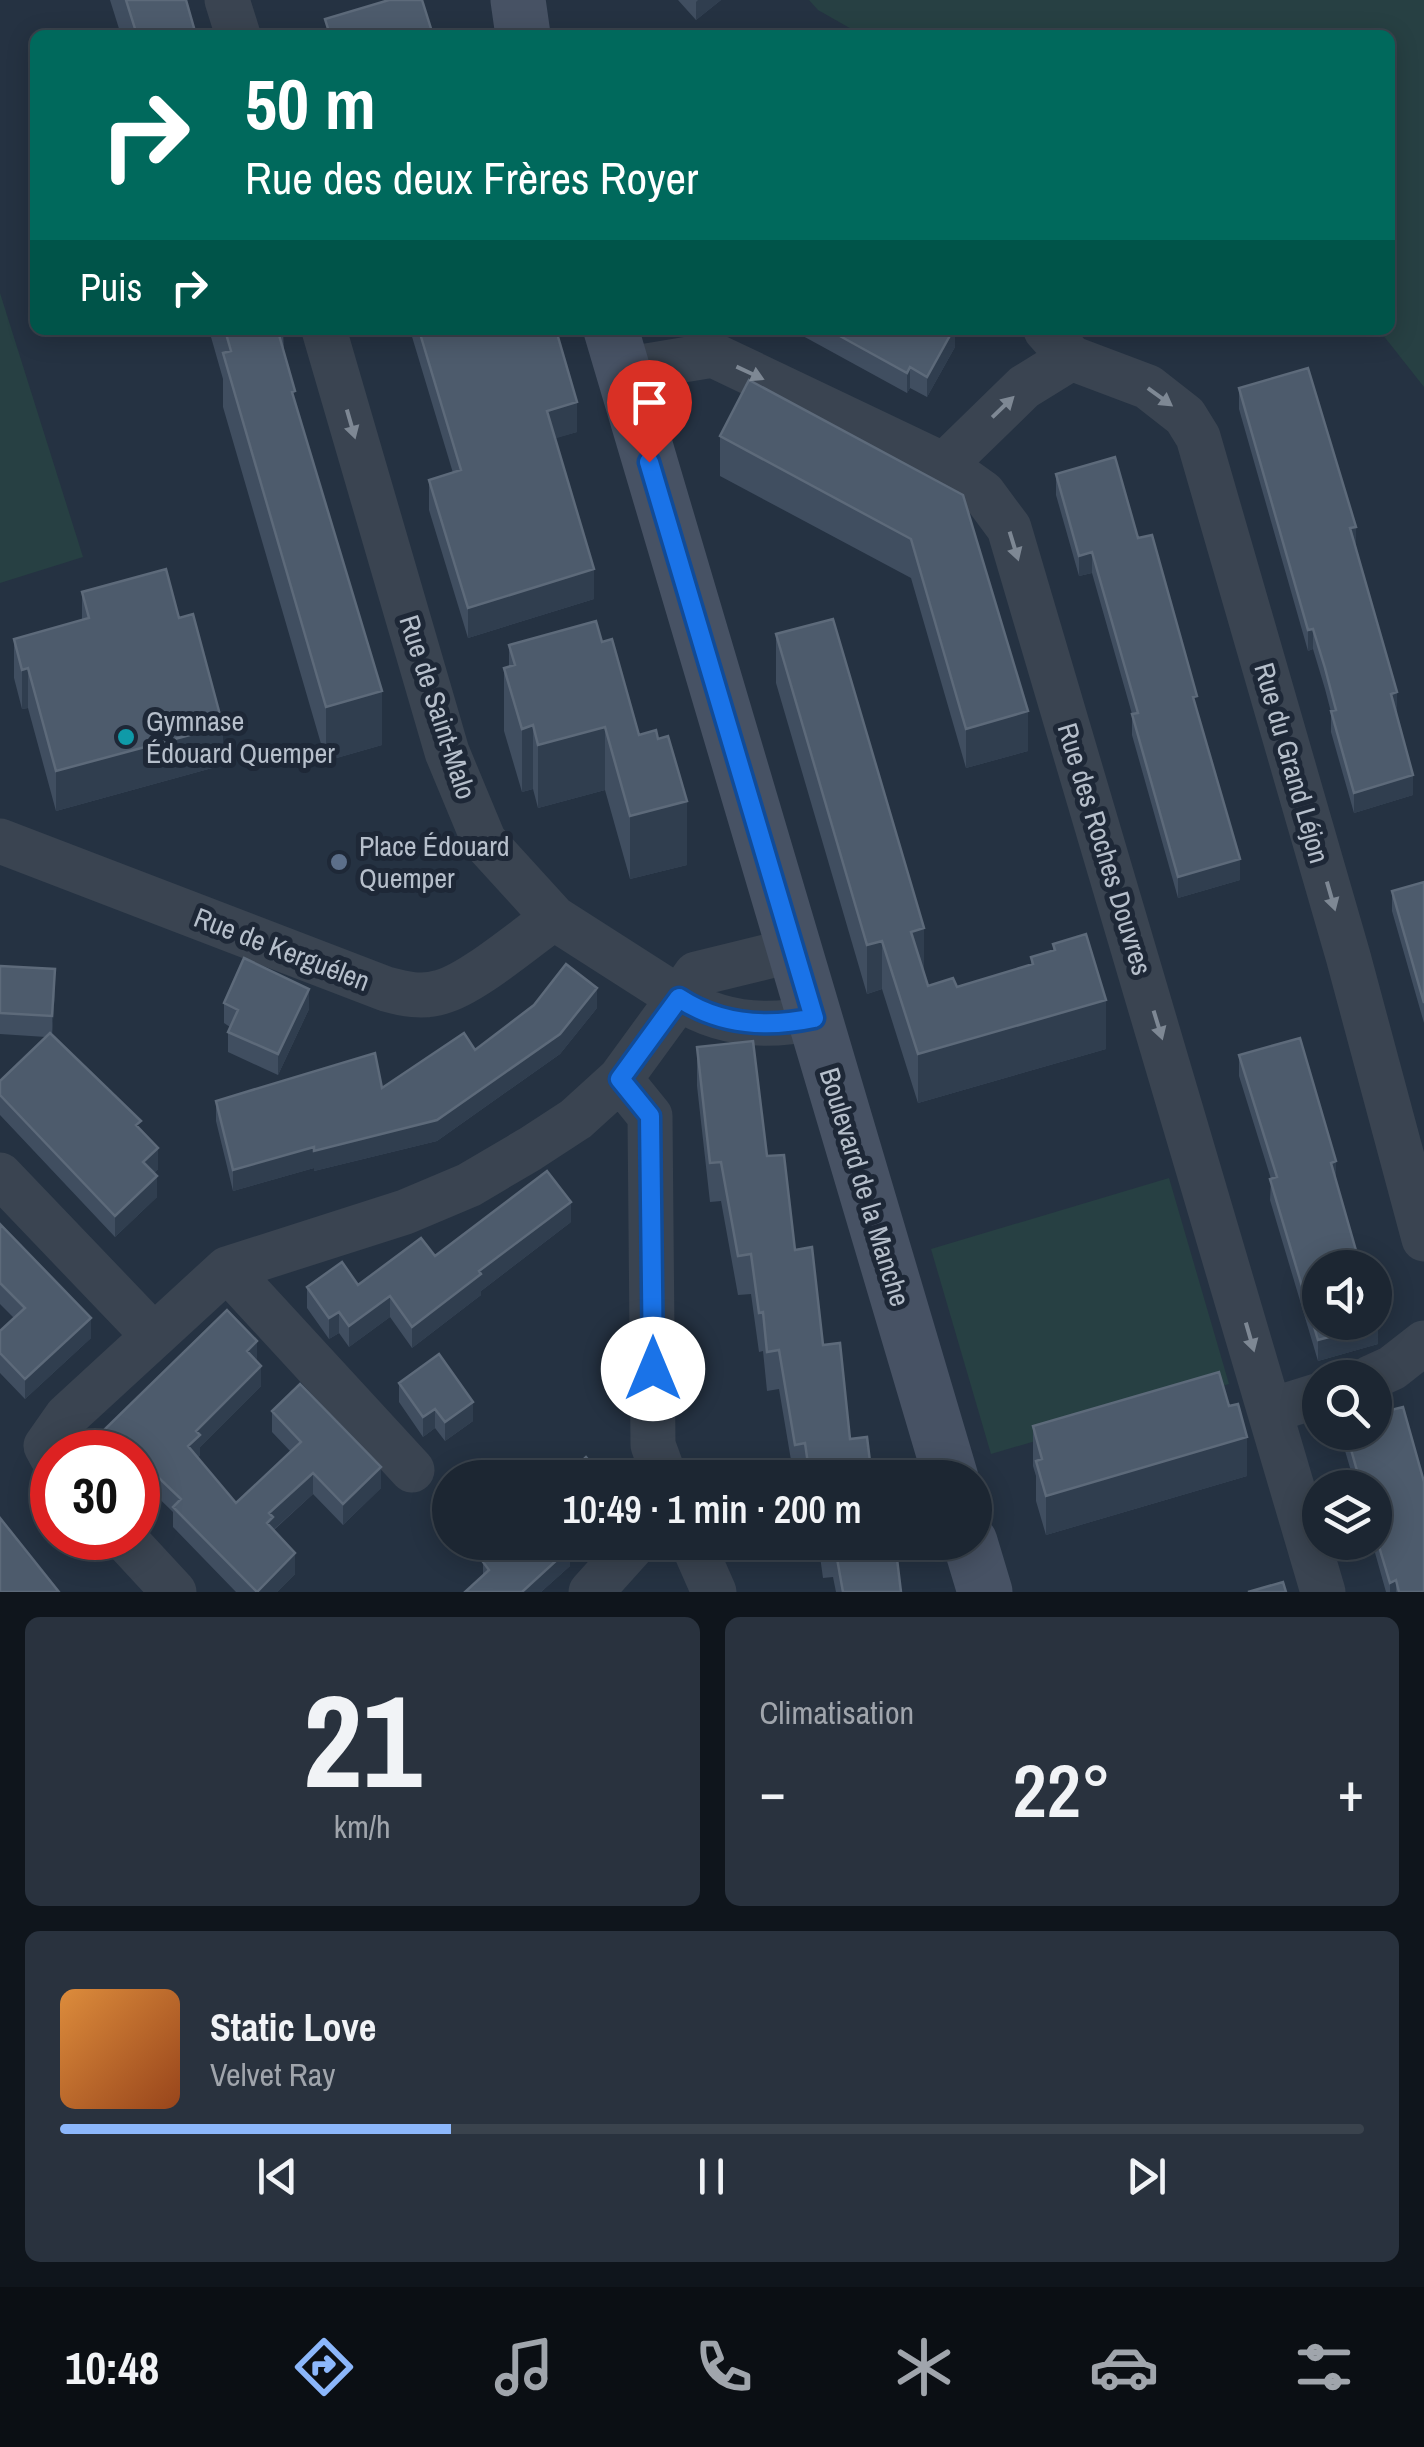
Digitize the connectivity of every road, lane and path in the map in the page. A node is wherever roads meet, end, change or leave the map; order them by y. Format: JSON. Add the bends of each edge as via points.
{"nodes":[{"id":1,"x":228,"y":0,"type":"edge"},
{"id":2,"x":518,"y":0,"type":"edge"},
{"id":3,"x":237,"y":30,"type":"edge"},
{"id":4,"x":522,"y":30,"type":"edge"},
{"id":5,"x":325,"y":335,"type":"edge"},
{"id":6,"x":1058,"y":344,"type":"edge"},
{"id":7,"x":617,"y":350,"type":"edge"},
{"id":8,"x":944,"y":465,"type":"junction"},
{"id":9,"x":0,"y":840,"type":"edge"},
{"id":10,"x":554,"y":918,"type":"junction"},
{"id":11,"x":794,"y":950,"type":"junction"},
{"id":12,"x":679,"y":998,"type":"junction"},
{"id":13,"x":814,"y":1018,"type":"junction"},
{"id":14,"x":620,"y":1079,"type":"junction"},
{"id":15,"x":0,"y":1175,"type":"edge"},
{"id":16,"x":1424,"y":1239,"type":"edge"},
{"id":17,"x":227,"y":1269,"type":"junction"},
{"id":18,"x":154,"y":1336,"type":"junction"},
{"id":19,"x":1424,"y":1343,"type":"edge"},
{"id":20,"x":1392,"y":1368,"type":"edge"},
{"id":21,"x":1302,"y":1401,"type":"edge"},
{"id":22,"x":1272,"y":1410,"type":"junction"},
{"id":23,"x":60,"y":1430,"type":"edge"},
{"id":24,"x":658,"y":1460,"type":"edge"},
{"id":25,"x":946,"y":1460,"type":"edge"},
{"id":26,"x":412,"y":1470,"type":"dead end"},
{"id":27,"x":144,"y":1560,"type":"edge"},
{"id":28,"x":620,"y":1560,"type":"edge"},
{"id":29,"x":700,"y":1560,"type":"edge"},
{"id":30,"x":975,"y":1560,"type":"edge"},
{"id":31,"x":174,"y":1592,"type":"edge"},
{"id":32,"x":592,"y":1592,"type":"edge"},
{"id":33,"x":714,"y":1592,"type":"edge"},
{"id":34,"x":985,"y":1592,"type":"edge"},
{"id":35,"x":1323,"y":1592,"type":"edge"}],
"edges":[{"from":1,"to":3,"type":"street"},
{"from":2,"to":4,"type":"street"},
{"from":5,"to":10,"type":"street","name":"Rue de Saint-Malo","one_way":true,"via":[[447,752],[484,841]]},
{"from":8,"to":6,"type":"street","one_way":true},
{"from":6,"to":16,"type":"street","name":"Rue du Grand Léjon","one_way":true,"via":[[1148,388],[1185,416],[1198,437]]},
{"from":7,"to":8,"type":"street","name":"Rue des Roches Douvres","one_way":true,"via":[[713,355]]},
{"from":7,"to":11,"type":"street","name":"Boulevard de la Manche"},
{"from":8,"to":22,"type":"street","name":"Rue des Roches Douvres","one_way":true,"via":[[983,493],[1008,528]]},
{"from":9,"to":10,"type":"street","name":"Rue de Kerguélen","via":[[411,996],[443,992],[476,974]]},
{"from":10,"to":12,"type":"street","name":"Rue de Saint-Malo"},
{"from":11,"to":12,"type":"street","via":[[696,974]]},
{"from":11,"to":13,"type":"street","name":"Boulevard de la Manche"},
{"from":12,"to":13,"type":"street","name":"Rue de Saint-Malo","via":[[701,1012],[749,1024]]},
{"from":12,"to":14,"type":"street"},
{"from":13,"to":25,"type":"street","name":"Boulevard de la Manche"},
{"from":14,"to":17,"type":"street","via":[[576,1118],[470,1185]]},
{"from":14,"to":24,"type":"street","via":[[650,1116]]},
{"from":15,"to":18,"type":"street"},
{"from":17,"to":18,"type":"street"},
{"from":17,"to":26,"type":"street"},
{"from":18,"to":23,"type":"street"},
{"from":19,"to":20,"type":"street"},
{"from":21,"to":22,"type":"street"},
{"from":22,"to":35,"type":"street","name":"Rue des Roches Douvres"},
{"from":27,"to":31,"type":"street"},
{"from":28,"to":32,"type":"street"},
{"from":29,"to":33,"type":"street"},
{"from":30,"to":34,"type":"street"}]}
